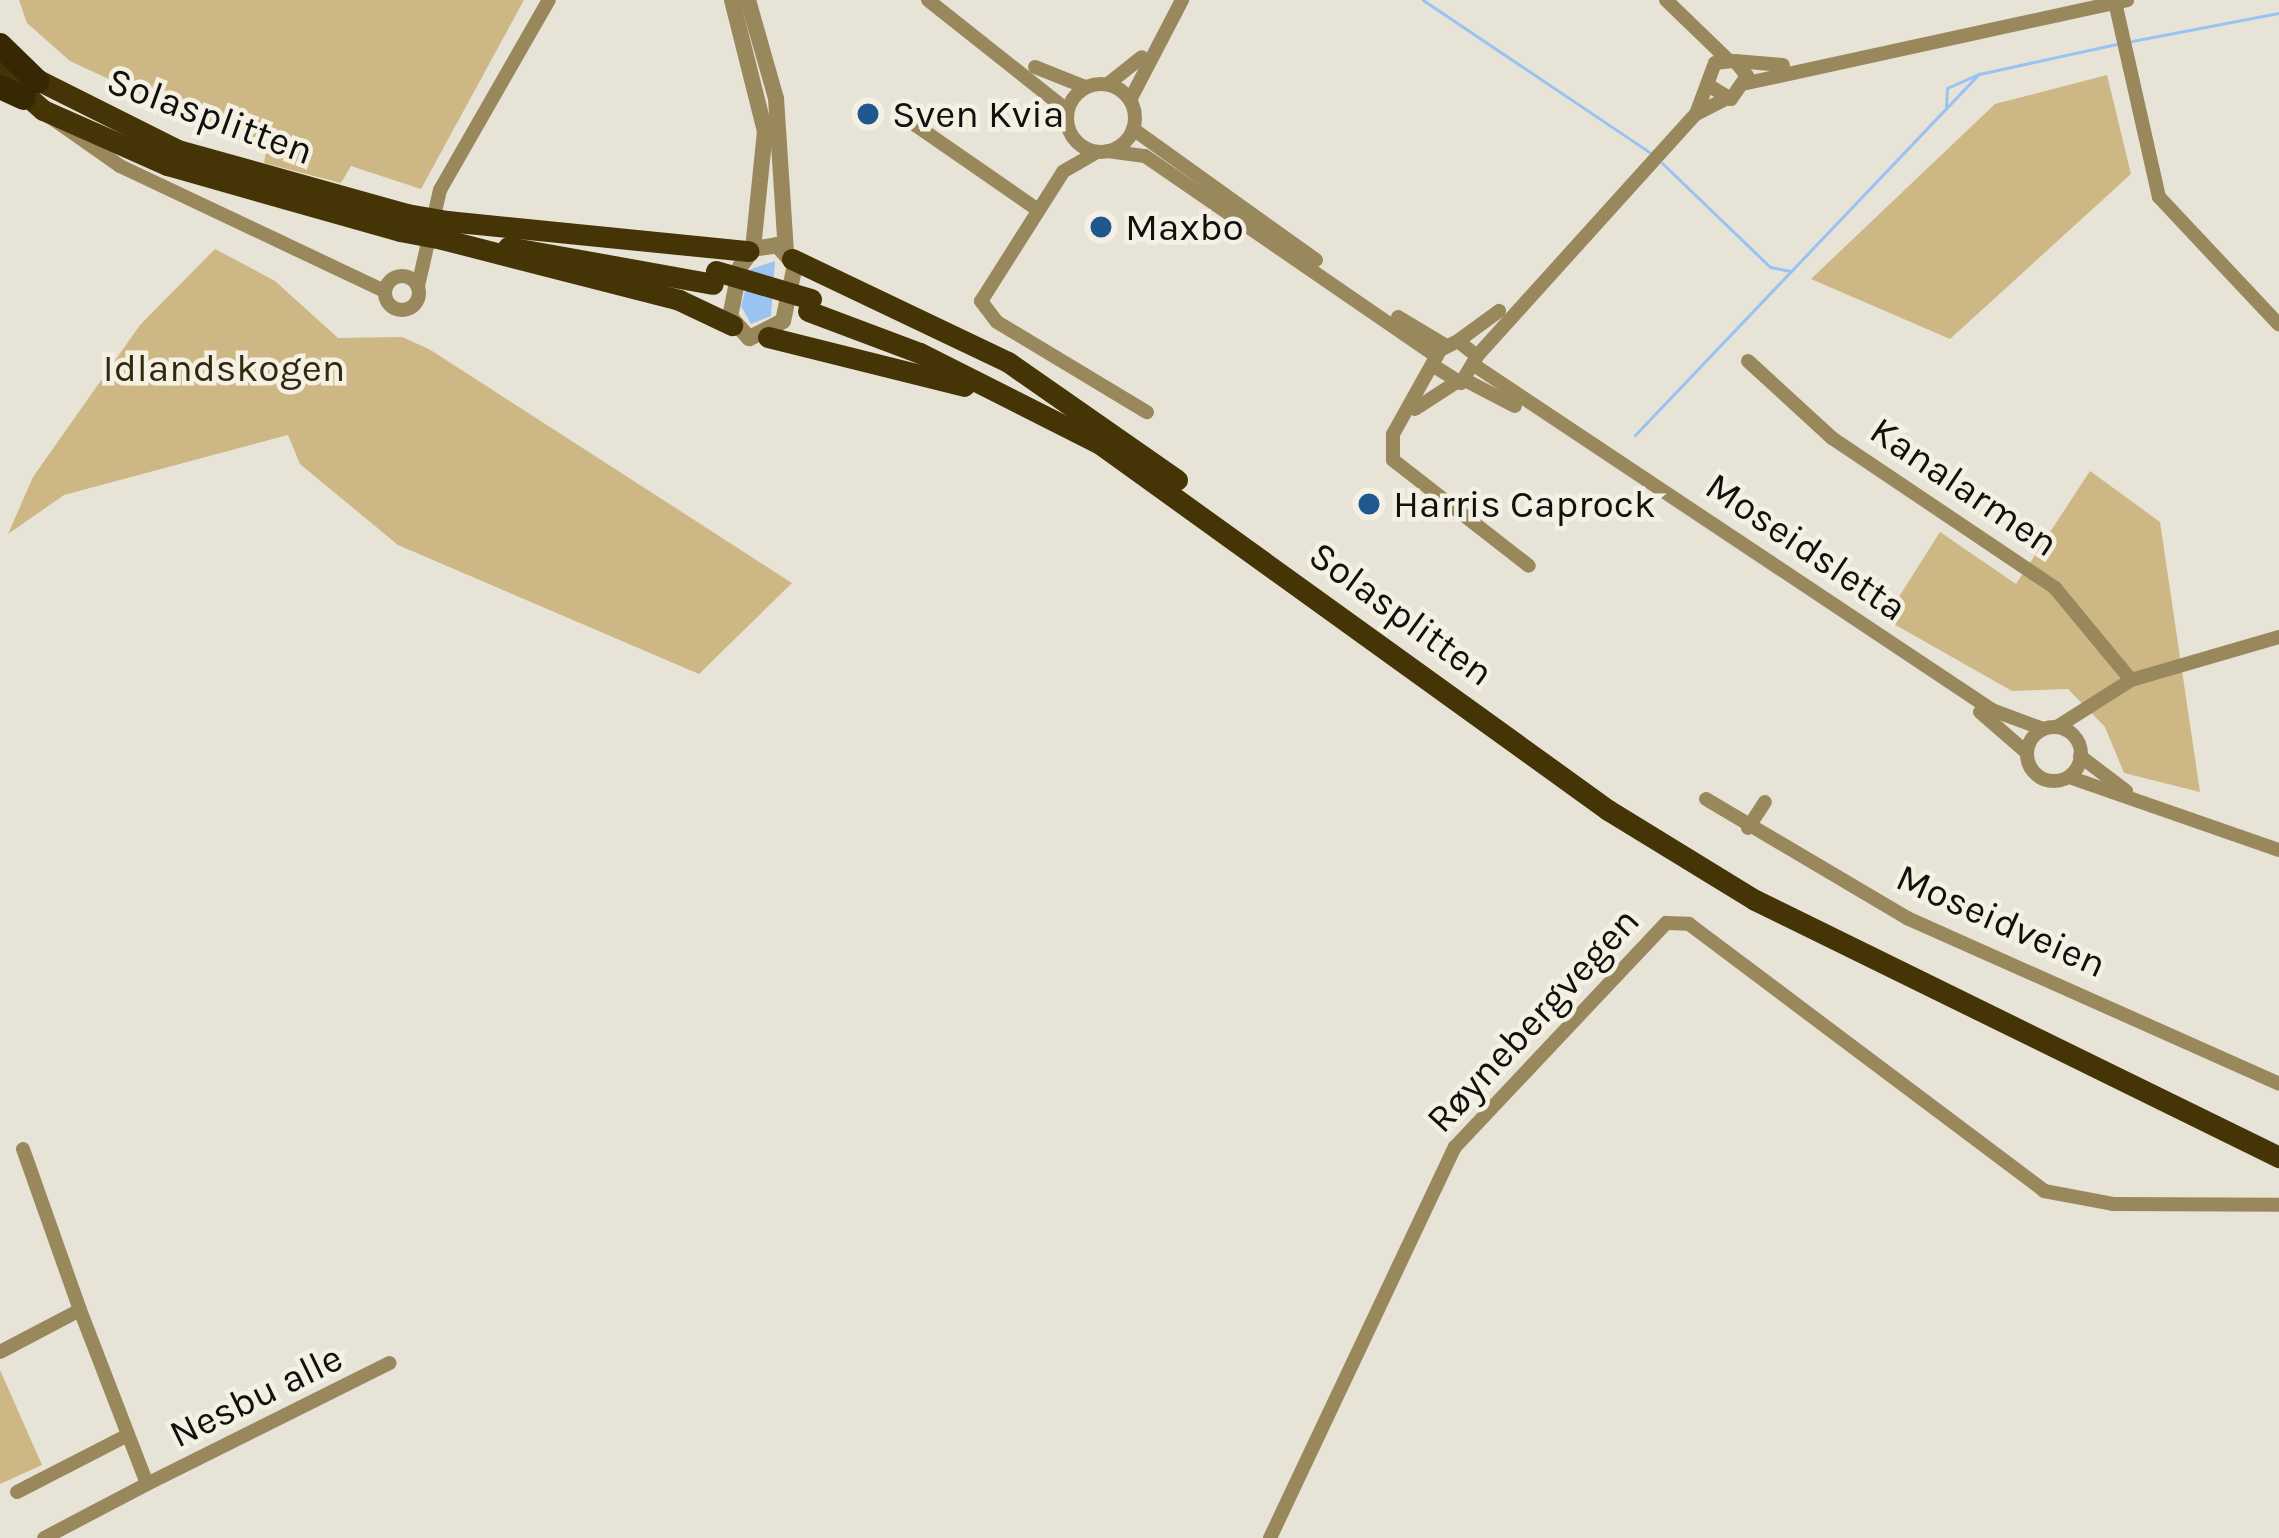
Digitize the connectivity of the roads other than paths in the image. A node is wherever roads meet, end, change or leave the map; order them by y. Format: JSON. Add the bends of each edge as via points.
{"nodes":[{"id":1,"x":549,"y":0,"type":"edge"},
{"id":2,"x":732,"y":0,"type":"edge"},
{"id":3,"x":748,"y":0,"type":"edge"},
{"id":4,"x":928,"y":0,"type":"edge"},
{"id":5,"x":942,"y":0,"type":"edge"},
{"id":6,"x":1666,"y":0,"type":"edge"},
{"id":7,"x":2121,"y":1,"type":"edge"},
{"id":8,"x":1175,"y":2,"type":"edge"},
{"id":9,"x":1696,"y":38,"type":"junction"},
{"id":10,"x":0,"y":45,"type":"edge"},
{"id":11,"x":1145,"y":53,"type":"junction"},
{"id":12,"x":0,"y":58,"type":"edge"},
{"id":13,"x":1731,"y":60,"type":"junction"},
{"id":14,"x":1788,"y":66,"type":"junction"},
{"id":15,"x":0,"y":72,"type":"edge"},
{"id":16,"x":1708,"y":79,"type":"junction"},
{"id":17,"x":1747,"y":83,"type":"junction"},
{"id":18,"x":1108,"y":84,"type":"junction"},
{"id":19,"x":1085,"y":87,"type":"junction"},
{"id":20,"x":0,"y":88,"type":"edge"},
{"id":21,"x":35,"y":96,"type":"junction"},
{"id":22,"x":1725,"y":99,"type":"junction"},
{"id":23,"x":1130,"y":100,"type":"junction"},
{"id":24,"x":1067,"y":110,"type":"junction"},
{"id":25,"x":1696,"y":114,"type":"junction"},
{"id":26,"x":911,"y":122,"type":"dead end"},
{"id":27,"x":1133,"y":129,"type":"junction"},
{"id":28,"x":1071,"y":136,"type":"junction"},
{"id":29,"x":1103,"y":152,"type":"junction"},
{"id":30,"x":1063,"y":172,"type":"junction"},
{"id":31,"x":782,"y":198,"type":"junction"},
{"id":32,"x":1038,"y":210,"type":"junction"},
{"id":33,"x":403,"y":223,"type":"junction"},
{"id":34,"x":444,"y":230,"type":"junction"},
{"id":35,"x":751,"y":250,"type":"junction"},
{"id":36,"x":419,"y":255,"type":"junction"},
{"id":37,"x":789,"y":255,"type":"junction"},
{"id":38,"x":1547,"y":268,"type":"junction"},
{"id":39,"x":399,"y":277,"type":"junction"},
{"id":40,"x":418,"y":286,"type":"junction"},
{"id":41,"x":386,"y":291,"type":"junction"},
{"id":42,"x":861,"y":293,"type":"junction"},
{"id":43,"x":809,"y":305,"type":"junction"},
{"id":44,"x":2279,"y":325,"type":"edge"},
{"id":45,"x":732,"y":326,"type":"junction"},
{"id":46,"x":768,"y":337,"type":"junction"},
{"id":47,"x":1444,"y":353,"type":"junction"},
{"id":48,"x":1477,"y":361,"type":"junction"},
{"id":49,"x":1748,"y":361,"type":"dead end"},
{"id":50,"x":1461,"y":382,"type":"junction"},
{"id":51,"x":1147,"y":412,"type":"dead end"},
{"id":52,"x":1401,"y":419,"type":"junction"},
{"id":53,"x":1100,"y":444,"type":"junction"},
{"id":54,"x":1177,"y":480,"type":"junction"},
{"id":55,"x":1529,"y":566,"type":"dead end"},
{"id":56,"x":2279,"y":638,"type":"edge"},
{"id":57,"x":2131,"y":680,"type":"junction"},
{"id":58,"x":2093,"y":711,"type":"junction"},
{"id":59,"x":2050,"y":728,"type":"junction"},
{"id":60,"x":2080,"y":750,"type":"junction"},
{"id":61,"x":2026,"y":752,"type":"junction"},
{"id":62,"x":2068,"y":778,"type":"junction"},
{"id":63,"x":1706,"y":799,"type":"dead end"},
{"id":64,"x":1765,"y":802,"type":"dead end"},
{"id":65,"x":1748,"y":828,"type":"junction"},
{"id":66,"x":2279,"y":846,"type":"edge"},
{"id":67,"x":2279,"y":1084,"type":"edge"},
{"id":68,"x":2279,"y":1142,"type":"edge"},
{"id":69,"x":23,"y":1149,"type":"dead end"},
{"id":70,"x":2279,"y":1157,"type":"edge"},
{"id":71,"x":2279,"y":1205,"type":"edge"},
{"id":72,"x":80,"y":1310,"type":"junction"},
{"id":73,"x":0,"y":1352,"type":"edge"},
{"id":74,"x":390,"y":1364,"type":"dead end"},
{"id":75,"x":128,"y":1435,"type":"junction"},
{"id":76,"x":147,"y":1484,"type":"junction"},
{"id":77,"x":17,"y":1492,"type":"dead end"},
{"id":78,"x":44,"y":1538,"type":"edge"},
{"id":79,"x":1270,"y":1538,"type":"edge"}],
"edges":[{"from":1,"to":36,"type":"street","via":[[449,173]]},
{"from":2,"to":35,"type":"street","via":[[765,131]]},
{"from":3,"to":31,"type":"street","via":[[776,98]]},
{"from":4,"to":24,"type":"street"},
{"from":5,"to":19,"type":"street","via":[[1042,71]]},
{"from":6,"to":9,"type":"street"},
{"from":7,"to":14,"type":"street"},
{"from":7,"to":44,"type":"street","via":[[2158,197]]},
{"from":8,"to":11,"type":"street"},
{"from":9,"to":13,"type":"street"},
{"from":9,"to":16,"type":"street"},
{"from":10,"to":21,"type":"highway"},
{"from":11,"to":18,"type":"street"},
{"from":11,"to":23,"type":"street"},
{"from":12,"to":21,"type":"highway","name":"Solasplitten"},
{"from":13,"to":14,"type":"street"},
{"from":13,"to":16,"type":"street"},
{"from":13,"to":17,"type":"street"},
{"from":14,"to":17,"type":"street"},
{"from":15,"to":21,"type":"highway","name":"Solasplitten"},
{"from":16,"to":22,"type":"street"},
{"from":16,"to":25,"type":"street"},
{"from":17,"to":22,"type":"street"},
{"from":18,"to":19,"type":"street"},
{"from":18,"to":23,"type":"street"},
{"from":19,"to":24,"type":"street"},
{"from":20,"to":21,"type":"highway"},
{"from":21,"to":33,"type":"highway","name":"Solasplitten"},
{"from":21,"to":33,"type":"highway","name":"Solasplitten","via":[[267,199]]},
{"from":21,"to":41,"type":"street","via":[[120,166]]},
{"from":22,"to":25,"type":"street"},
{"from":23,"to":27,"type":"street"},
{"from":24,"to":28,"type":"street"},
{"from":25,"to":38,"type":"street"},
{"from":26,"to":32,"type":"street"},
{"from":27,"to":29,"type":"street"},
{"from":27,"to":47,"type":"street"},
{"from":28,"to":29,"type":"street"},
{"from":28,"to":30,"type":"street"},
{"from":29,"to":30,"type":"street"},
{"from":29,"to":47,"type":"street","via":[[1145,156]]},
{"from":30,"to":32,"type":"street"},
{"from":31,"to":37,"type":"street"},
{"from":31,"to":42,"type":"street","via":[[800,253]]},
{"from":32,"to":51,"type":"street","via":[[981,301],[997,322]]},
{"from":33,"to":34,"type":"highway","bridge":true},
{"from":34,"to":35,"type":"highway"},
{"from":34,"to":43,"type":"highway","name":"Solasplitten","bridge":true,"via":[[714,278]]},
{"from":34,"to":45,"type":"highway","via":[[696,305]]},
{"from":35,"to":37,"type":"street"},
{"from":35,"to":45,"type":"street"},
{"from":36,"to":39,"type":"street"},
{"from":36,"to":40,"type":"street"},
{"from":37,"to":42,"type":"highway"},
{"from":37,"to":46,"type":"street","via":[[784,321]]},
{"from":38,"to":47,"type":"street"},
{"from":38,"to":48,"type":"street"},
{"from":39,"to":40,"type":"street"},
{"from":39,"to":41,"type":"street"},
{"from":40,"to":41,"type":"street","via":[[405,310]]},
{"from":42,"to":54,"type":"highway","via":[[1046,385]]},
{"from":43,"to":53,"type":"highway","name":"Solasplitten"},
{"from":43,"to":54,"type":"highway","name":"Solasplitten","via":[[1001,375]]},
{"from":45,"to":46,"type":"street"},
{"from":46,"to":53,"type":"highway","via":[[963,385]]},
{"from":47,"to":48,"type":"street","name":"Moseidsletta"},
{"from":47,"to":50,"type":"street","name":"Moseidsletta"},
{"from":47,"to":52,"type":"street"},
{"from":48,"to":50,"type":"street"},
{"from":48,"to":59,"type":"street","name":"Moseidsletta","via":[[1992,710]]},
{"from":49,"to":57,"type":"street","name":"Kanalarmen","via":[[1832,438],[2055,588]]},
{"from":50,"to":52,"type":"street"},
{"from":50,"to":61,"type":"street","name":"Moseidsletta"},
{"from":52,"to":55,"type":"street","via":[[1390,442],[1402,470]]},
{"from":53,"to":70,"type":"highway","name":"Solasplitten","via":[[1670,850],[1841,947]]},
{"from":54,"to":68,"type":"highway","name":"Solasplitten","via":[[1572,768],[1761,890]]},
{"from":56,"to":57,"type":"street"},
{"from":57,"to":58,"type":"street"},
{"from":58,"to":59,"type":"street"},
{"from":58,"to":60,"type":"street"},
{"from":59,"to":60,"type":"street","name":"Moseidsletta"},
{"from":59,"to":61,"type":"street"},
{"from":60,"to":62,"type":"street"},
{"from":60,"to":66,"type":"street","via":[[2137,796]]},
{"from":61,"to":62,"type":"street","name":"Moseidsletta","via":[[2040,778]]},
{"from":62,"to":66,"type":"street"},
{"from":63,"to":65,"type":"street","name":"Moseidveien"},
{"from":64,"to":65,"type":"street"},
{"from":65,"to":67,"type":"street","name":"Moseidveien","via":[[1907,918]]},
{"from":69,"to":72,"type":"street","name":"Nesbu alle"},
{"from":71,"to":79,"type":"street","name":"Røynebergvegen","via":[[2113,1204],[2044,1191],[1689,924],[1666,923],[1454,1147]]},
{"from":72,"to":73,"type":"street"},
{"from":72,"to":75,"type":"street","name":"Nesbu alle"},
{"from":74,"to":76,"type":"street","name":"Nesbu alle"},
{"from":75,"to":76,"type":"street","name":"Nesbu alle"},
{"from":75,"to":77,"type":"street","name":"Nesbu alle"},
{"from":76,"to":78,"type":"street","name":"Nesbu alle"}]}
